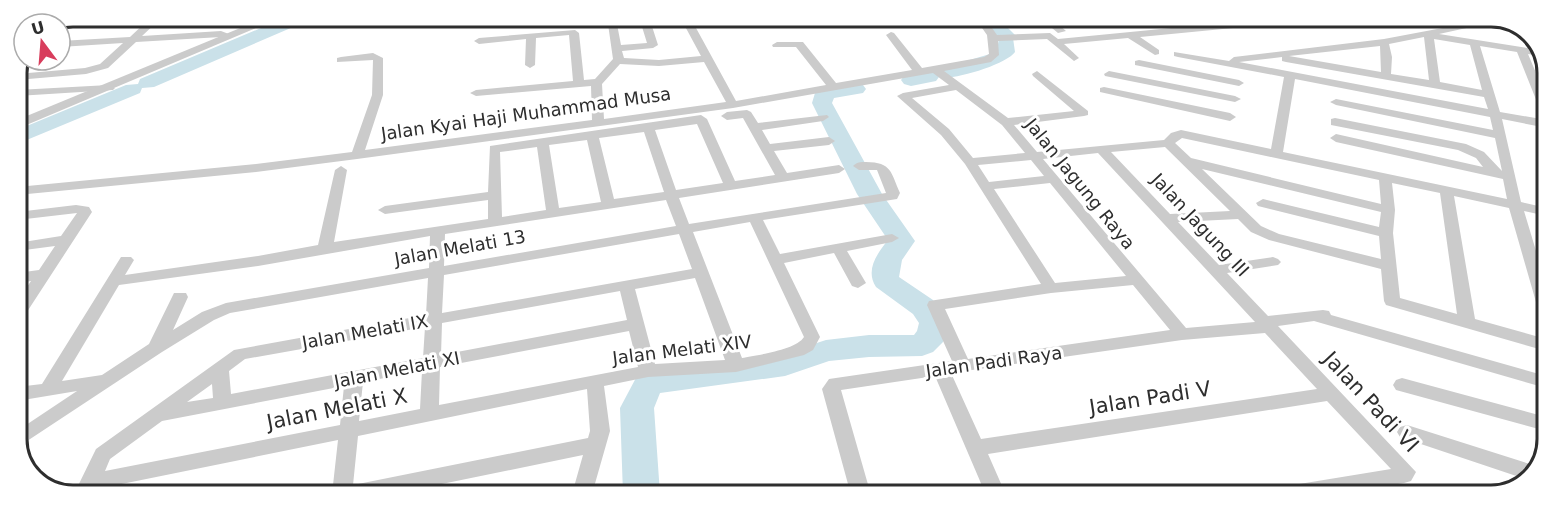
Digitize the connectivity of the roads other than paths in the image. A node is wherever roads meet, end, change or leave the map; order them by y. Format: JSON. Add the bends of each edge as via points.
{"nodes":[{"id":1,"x":148,"y":27,"type":"edge"},
{"id":2,"x":251,"y":27,"type":"edge"},
{"id":3,"x":612,"y":27,"type":"edge"},
{"id":4,"x":647,"y":27,"type":"edge"},
{"id":5,"x":690,"y":27,"type":"edge"},
{"id":6,"x":988,"y":27,"type":"edge"},
{"id":7,"x":1056,"y":27,"type":"edge"},
{"id":8,"x":1204,"y":27,"type":"edge"},
{"id":9,"x":1460,"y":27,"type":"edge"},
{"id":10,"x":1061,"y":31,"type":"dead end"},
{"id":11,"x":1429,"y":34,"type":"junction"},
{"id":12,"x":229,"y":36,"type":"junction"},
{"id":13,"x":531,"y":36,"type":"junction"},
{"id":14,"x":891,"y":36,"type":"dead end"},
{"id":15,"x":1132,"y":36,"type":"junction"},
{"id":16,"x":994,"y":38,"type":"junction"},
{"id":17,"x":1095,"y":40,"type":"junction"},
{"id":18,"x":134,"y":41,"type":"junction"},
{"id":19,"x":479,"y":41,"type":"dead end"},
{"id":20,"x":1056,"y":42,"type":"junction"},
{"id":21,"x":1384,"y":42,"type":"junction"},
{"id":22,"x":1474,"y":42,"type":"junction"},
{"id":23,"x":72,"y":44,"type":"edge"},
{"id":24,"x":777,"y":45,"type":"dead end"},
{"id":25,"x":72,"y":48,"type":"edge"},
{"id":26,"x":1338,"y":48,"type":"junction"},
{"id":27,"x":1521,"y":49,"type":"junction"},
{"id":28,"x":1108,"y":51,"type":"dead end"},
{"id":29,"x":1532,"y":51,"type":"edge"},
{"id":30,"x":1155,"y":52,"type":"dead end"},
{"id":31,"x":617,"y":54,"type":"junction"},
{"id":32,"x":1178,"y":54,"type":"dead end"},
{"id":33,"x":1272,"y":56,"type":"junction"},
{"id":34,"x":1074,"y":58,"type":"dead end"},
{"id":35,"x":707,"y":59,"type":"junction"},
{"id":36,"x":340,"y":60,"type":"dead end"},
{"id":37,"x":1222,"y":62,"type":"junction"},
{"id":38,"x":1139,"y":63,"type":"dead end"},
{"id":39,"x":530,"y":65,"type":"dead end"},
{"id":40,"x":1241,"y":67,"type":"junction"},
{"id":41,"x":1336,"y":68,"type":"junction"},
{"id":42,"x":936,"y":70,"type":"junction"},
{"id":43,"x":920,"y":73,"type":"junction"},
{"id":44,"x":1037,"y":74,"type":"dead end"},
{"id":45,"x":1109,"y":74,"type":"dead end"},
{"id":46,"x":27,"y":75,"type":"edge"},
{"id":47,"x":1290,"y":75,"type":"junction"},
{"id":48,"x":1386,"y":76,"type":"junction"},
{"id":49,"x":597,"y":82,"type":"junction"},
{"id":50,"x":579,"y":83,"type":"junction"},
{"id":51,"x":1239,"y":83,"type":"junction"},
{"id":52,"x":1336,"y":84,"type":"junction"},
{"id":53,"x":1435,"y":84,"type":"junction"},
{"id":54,"x":959,"y":86,"type":"junction"},
{"id":55,"x":109,"y":88,"type":"junction"},
{"id":56,"x":834,"y":88,"type":"junction"},
{"id":57,"x":1537,"y":88,"type":"edge"},
{"id":58,"x":1104,"y":90,"type":"dead end"},
{"id":59,"x":27,"y":92,"type":"edge"},
{"id":60,"x":476,"y":93,"type":"dead end"},
{"id":61,"x":1488,"y":93,"type":"junction"},
{"id":62,"x":1234,"y":99,"type":"junction"},
{"id":63,"x":1336,"y":102,"type":"junction"},
{"id":64,"x":733,"y":105,"type":"junction"},
{"id":65,"x":1493,"y":114,"type":"junction"},
{"id":66,"x":823,"y":117,"type":"dead end"},
{"id":67,"x":702,"y":119,"type":"junction"},
{"id":68,"x":27,"y":120,"type":"edge"},
{"id":69,"x":1335,"y":122,"type":"junction"},
{"id":70,"x":1537,"y":122,"type":"edge"},
{"id":71,"x":1006,"y":123,"type":"junction"},
{"id":72,"x":648,"y":127,"type":"junction"},
{"id":73,"x":755,"y":127,"type":"junction"},
{"id":74,"x":595,"y":128,"type":"junction"},
{"id":75,"x":1226,"y":130,"type":"junction"},
{"id":76,"x":1501,"y":135,"type":"junction"},
{"id":77,"x":542,"y":141,"type":"junction"},
{"id":78,"x":829,"y":141,"type":"dead end"},
{"id":79,"x":1168,"y":143,"type":"junction"},
{"id":80,"x":767,"y":148,"type":"junction"},
{"id":81,"x":1102,"y":150,"type":"junction"},
{"id":82,"x":1334,"y":152,"type":"junction"},
{"id":83,"x":1276,"y":154,"type":"junction"},
{"id":84,"x":357,"y":155,"type":"junction"},
{"id":85,"x":1035,"y":156,"type":"junction"},
{"id":86,"x":1186,"y":161,"type":"junction"},
{"id":87,"x":970,"y":162,"type":"junction"},
{"id":88,"x":859,"y":166,"type":"dead end"},
{"id":89,"x":341,"y":170,"type":"dead end"},
{"id":90,"x":839,"y":170,"type":"dead end"},
{"id":91,"x":1494,"y":173,"type":"junction"},
{"id":92,"x":1385,"y":177,"type":"junction"},
{"id":93,"x":1510,"y":177,"type":"junction"},
{"id":94,"x":783,"y":178,"type":"junction"},
{"id":95,"x":1053,"y":179,"type":"junction"},
{"id":96,"x":731,"y":186,"type":"junction"},
{"id":97,"x":986,"y":186,"type":"junction"},
{"id":98,"x":27,"y":190,"type":"edge"},
{"id":99,"x":1446,"y":190,"type":"junction"},
{"id":100,"x":671,"y":194,"type":"junction"},
{"id":101,"x":494,"y":195,"type":"junction"},
{"id":102,"x":1263,"y":203,"type":"dead end"},
{"id":103,"x":608,"y":204,"type":"junction"},
{"id":104,"x":1515,"y":205,"type":"junction"},
{"id":105,"x":385,"y":210,"type":"dead end"},
{"id":106,"x":1388,"y":210,"type":"junction"},
{"id":107,"x":1537,"y":210,"type":"edge"},
{"id":108,"x":553,"y":212,"type":"junction"},
{"id":109,"x":27,"y":215,"type":"edge"},
{"id":110,"x":1242,"y":215,"type":"junction"},
{"id":111,"x":754,"y":217,"type":"junction"},
{"id":112,"x":1169,"y":218,"type":"junction"},
{"id":113,"x":495,"y":222,"type":"junction"},
{"id":114,"x":685,"y":229,"type":"junction"},
{"id":115,"x":438,"y":231,"type":"junction"},
{"id":116,"x":1386,"y":233,"type":"junction"},
{"id":117,"x":892,"y":238,"type":"dead end"},
{"id":118,"x":67,"y":240,"type":"junction"},
{"id":119,"x":27,"y":245,"type":"edge"},
{"id":120,"x":325,"y":248,"type":"junction"},
{"id":121,"x":838,"y":248,"type":"junction"},
{"id":122,"x":126,"y":260,"type":"dead end"},
{"id":123,"x":775,"y":260,"type":"junction"},
{"id":124,"x":1273,"y":262,"type":"dead end"},
{"id":125,"x":1390,"y":266,"type":"junction"},
{"id":126,"x":1216,"y":270,"type":"junction"},
{"id":127,"x":437,"y":272,"type":"junction"},
{"id":128,"x":700,"y":272,"type":"junction"},
{"id":129,"x":44,"y":274,"type":"junction"},
{"id":130,"x":27,"y":277,"type":"edge"},
{"id":131,"x":1537,"y":279,"type":"edge"},
{"id":132,"x":1136,"y":280,"type":"junction"},
{"id":133,"x":113,"y":282,"type":"junction"},
{"id":134,"x":858,"y":283,"type":"dead end"},
{"id":135,"x":626,"y":285,"type":"junction"},
{"id":136,"x":1052,"y":288,"type":"junction"},
{"id":137,"x":180,"y":297,"type":"dead end"},
{"id":138,"x":27,"y":299,"type":"edge"},
{"id":139,"x":1332,"y":314,"type":"dead end"},
{"id":140,"x":1314,"y":316,"type":"junction"},
{"id":141,"x":435,"y":320,"type":"junction"},
{"id":142,"x":1467,"y":323,"type":"junction"},
{"id":143,"x":637,"y":324,"type":"junction"},
{"id":144,"x":1265,"y":324,"type":"junction"},
{"id":145,"x":1182,"y":334,"type":"junction"},
{"id":146,"x":1537,"y":342,"type":"edge"},
{"id":147,"x":156,"y":348,"type":"junction"},
{"id":148,"x":432,"y":364,"type":"junction"},
{"id":149,"x":736,"y":366,"type":"junction"},
{"id":150,"x":963,"y":366,"type":"junction"},
{"id":151,"x":220,"y":368,"type":"junction"},
{"id":152,"x":941,"y":370,"type":"junction"},
{"id":153,"x":648,"y":371,"type":"junction"},
{"id":154,"x":354,"y":378,"type":"junction"},
{"id":155,"x":1537,"y":379,"type":"edge"},
{"id":156,"x":108,"y":380,"type":"junction"},
{"id":157,"x":595,"y":381,"type":"junction"},
{"id":158,"x":1402,"y":385,"type":"dead end"},
{"id":159,"x":47,"y":390,"type":"junction"},
{"id":160,"x":27,"y":393,"type":"edge"},
{"id":161,"x":1333,"y":393,"type":"junction"},
{"id":162,"x":222,"y":403,"type":"junction"},
{"id":163,"x":429,"y":413,"type":"junction"},
{"id":164,"x":156,"y":416,"type":"junction"},
{"id":165,"x":1537,"y":422,"type":"edge"},
{"id":166,"x":349,"y":429,"type":"junction"},
{"id":167,"x":1407,"y":432,"type":"dead end"},
{"id":168,"x":27,"y":433,"type":"edge"},
{"id":169,"x":598,"y":444,"type":"junction"},
{"id":170,"x":974,"y":448,"type":"junction"},
{"id":171,"x":1525,"y":470,"type":"edge"},
{"id":172,"x":88,"y":485,"type":"edge"},
{"id":173,"x":100,"y":485,"type":"edge"},
{"id":174,"x":343,"y":485,"type":"edge"},
{"id":175,"x":396,"y":485,"type":"edge"},
{"id":176,"x":585,"y":485,"type":"edge"},
{"id":177,"x":858,"y":485,"type":"edge"},
{"id":178,"x":991,"y":485,"type":"edge"},
{"id":179,"x":1346,"y":485,"type":"edge"}],
"edges":[{"from":1,"to":18,"type":"street"},
{"from":2,"to":12,"type":"street"},
{"from":3,"to":31,"type":"street"},
{"from":4,"to":31,"type":"street","via":[[653,45]]},
{"from":5,"to":35,"type":"street"},
{"from":6,"to":16,"type":"street"},
{"from":7,"to":10,"type":"street"},
{"from":8,"to":15,"type":"street"},
{"from":9,"to":11,"type":"street"},
{"from":11,"to":21,"type":"street"},
{"from":11,"to":22,"type":"street"},
{"from":11,"to":53,"type":"street"},
{"from":12,"to":18,"type":"street"},
{"from":12,"to":55,"type":"street"},
{"from":13,"to":19,"type":"street"},
{"from":13,"to":39,"type":"street"},
{"from":13,"to":50,"type":"street","via":[[574,33]]},
{"from":14,"to":43,"type":"street"},
{"from":15,"to":17,"type":"street"},
{"from":15,"to":30,"type":"street"},
{"from":16,"to":20,"type":"street","via":[[1050,36]]},
{"from":16,"to":42,"type":"street","name":"Jalan Kyai Haji Muhammad Musa","via":[[991,58]]},
{"from":17,"to":20,"type":"street"},
{"from":17,"to":28,"type":"street"},
{"from":18,"to":23,"type":"street"},
{"from":18,"to":25,"type":"street"},
{"from":18,"to":46,"type":"street","via":[[96,69]]},
{"from":20,"to":34,"type":"street"},
{"from":21,"to":26,"type":"street"},
{"from":21,"to":48,"type":"street"},
{"from":22,"to":27,"type":"street"},
{"from":22,"to":61,"type":"street"},
{"from":24,"to":56,"type":"street","via":[[801,46]]},
{"from":26,"to":33,"type":"street"},
{"from":26,"to":41,"type":"street"},
{"from":27,"to":29,"type":"street"},
{"from":27,"to":57,"type":"street"},
{"from":31,"to":35,"type":"street","via":[[659,63]]},
{"from":31,"to":49,"type":"street"},
{"from":32,"to":37,"type":"street"},
{"from":33,"to":37,"type":"street"},
{"from":33,"to":41,"type":"street"},
{"from":35,"to":64,"type":"street"},
{"from":36,"to":84,"type":"street","via":[[374,56],[378,57],[380,68],[378,94]]},
{"from":37,"to":40,"type":"street"},
{"from":38,"to":51,"type":"street"},
{"from":40,"to":47,"type":"street"},
{"from":40,"to":51,"type":"street"},
{"from":41,"to":48,"type":"street"},
{"from":41,"to":52,"type":"street"},
{"from":42,"to":43,"type":"street","name":"Jalan Kyai Haji Muhammad Musa"},
{"from":42,"to":54,"type":"street","name":"Jalan Jagung Raya"},
{"from":43,"to":56,"type":"street","name":"Jalan Kyai Haji Muhammad Musa"},
{"from":44,"to":71,"type":"street","via":[[1084,113]]},
{"from":45,"to":62,"type":"street"},
{"from":47,"to":52,"type":"street"},
{"from":47,"to":83,"type":"street"},
{"from":48,"to":53,"type":"street"},
{"from":49,"to":50,"type":"street"},
{"from":49,"to":74,"type":"street"},
{"from":50,"to":60,"type":"street"},
{"from":51,"to":62,"type":"street"},
{"from":52,"to":63,"type":"street"},
{"from":52,"to":65,"type":"street"},
{"from":53,"to":61,"type":"street"},
{"from":54,"to":71,"type":"street","name":"Jalan Jagung Raya"},
{"from":54,"to":87,"type":"street","via":[[903,96],[945,132]]},
{"from":55,"to":59,"type":"street"},
{"from":55,"to":68,"type":"street"},
{"from":56,"to":64,"type":"street","name":"Jalan Kyai Haji Muhammad Musa"},
{"from":58,"to":75,"type":"street"},
{"from":61,"to":65,"type":"street"},
{"from":62,"to":75,"type":"street"},
{"from":63,"to":69,"type":"street"},
{"from":63,"to":76,"type":"street"},
{"from":64,"to":74,"type":"street","name":"Jalan Kyai Haji Muhammad Musa"},
{"from":65,"to":70,"type":"street"},
{"from":65,"to":76,"type":"street"},
{"from":66,"to":73,"type":"street"},
{"from":67,"to":72,"type":"street"},
{"from":67,"to":73,"type":"street","via":[[746,113]]},
{"from":67,"to":96,"type":"street"},
{"from":69,"to":82,"type":"street"},
{"from":69,"to":91,"type":"street","via":[[1462,147],[1480,155]]},
{"from":71,"to":85,"type":"street","name":"Jalan Jagung Raya"},
{"from":72,"to":74,"type":"street"},
{"from":72,"to":100,"type":"street"},
{"from":73,"to":80,"type":"street"},
{"from":74,"to":77,"type":"street"},
{"from":74,"to":84,"type":"street","name":"Jalan Kyai Haji Muhammad Musa"},
{"from":74,"to":103,"type":"street"},
{"from":75,"to":79,"type":"street","name":"Jalan Jagung III","via":[[1181,134]]},
{"from":75,"to":83,"type":"street"},
{"from":76,"to":93,"type":"street"},
{"from":77,"to":101,"type":"street","via":[[493,151]]},
{"from":77,"to":108,"type":"street"},
{"from":78,"to":80,"type":"street"},
{"from":79,"to":81,"type":"street","name":"Jalan Jagung III"},
{"from":79,"to":86,"type":"street"},
{"from":80,"to":94,"type":"street"},
{"from":81,"to":85,"type":"street","name":"Jalan Jagung III"},
{"from":81,"to":112,"type":"street","name":"Jalan Jagung III"},
{"from":82,"to":83,"type":"street"},
{"from":82,"to":91,"type":"street"},
{"from":82,"to":92,"type":"street"},
{"from":84,"to":98,"type":"street","name":"Jalan Kyai Haji Muhammad Musa"},
{"from":85,"to":87,"type":"street","name":"Jalan Jagung III"},
{"from":85,"to":95,"type":"street","name":"Jalan Jagung Raya"},
{"from":86,"to":106,"type":"street"},
{"from":86,"to":110,"type":"street"},
{"from":87,"to":97,"type":"street"},
{"from":88,"to":111,"type":"street","name":"Jalan Melati 13","via":[[877,166],[884,171],[893,193],[878,200]]},
{"from":89,"to":120,"type":"street"},
{"from":90,"to":94,"type":"street"},
{"from":91,"to":93,"type":"street"},
{"from":92,"to":99,"type":"street"},
{"from":92,"to":106,"type":"street"},
{"from":93,"to":104,"type":"street"},
{"from":94,"to":96,"type":"street"},
{"from":95,"to":97,"type":"street"},
{"from":95,"to":132,"type":"street","name":"Jalan Jagung Raya"},
{"from":96,"to":100,"type":"street"},
{"from":97,"to":136,"type":"street"},
{"from":99,"to":104,"type":"street"},
{"from":99,"to":142,"type":"street"},
{"from":100,"to":103,"type":"street"},
{"from":100,"to":114,"type":"street"},
{"from":101,"to":105,"type":"street"},
{"from":101,"to":113,"type":"street"},
{"from":102,"to":116,"type":"street"},
{"from":103,"to":108,"type":"street"},
{"from":104,"to":107,"type":"street"},
{"from":104,"to":131,"type":"street"},
{"from":106,"to":116,"type":"street"},
{"from":108,"to":113,"type":"street"},
{"from":109,"to":118,"type":"street","via":[[84,210]]},
{"from":110,"to":112,"type":"street"},
{"from":110,"to":125,"type":"street","via":[[1268,235]]},
{"from":111,"to":114,"type":"street","name":"Jalan Melati 13"},
{"from":111,"to":123,"type":"street","name":"Jalan Melati XIV"},
{"from":112,"to":126,"type":"street","name":"Jalan Jagung III"},
{"from":113,"to":115,"type":"street"},
{"from":114,"to":127,"type":"street","name":"Jalan Melati 13"},
{"from":114,"to":128,"type":"street"},
{"from":115,"to":120,"type":"street"},
{"from":115,"to":127,"type":"street"},
{"from":116,"to":125,"type":"street"},
{"from":117,"to":121,"type":"street"},
{"from":118,"to":119,"type":"street"},
{"from":118,"to":129,"type":"street"},
{"from":120,"to":133,"type":"street"},
{"from":121,"to":123,"type":"street"},
{"from":121,"to":134,"type":"street"},
{"from":122,"to":133,"type":"street"},
{"from":123,"to":149,"type":"street","name":"Jalan Melati XIV","via":[[811,341],[798,351]]},
{"from":124,"to":126,"type":"street"},
{"from":125,"to":142,"type":"street","via":[[1392,302]]},
{"from":126,"to":144,"type":"street","name":"Jalan Jagung III"},
{"from":127,"to":141,"type":"street"},
{"from":127,"to":147,"type":"street","name":"Jalan Melati 13","via":[[226,308]]},
{"from":128,"to":135,"type":"street","name":"Jalan Melati IX"},
{"from":128,"to":149,"type":"street"},
{"from":129,"to":130,"type":"street"},
{"from":129,"to":138,"type":"street"},
{"from":132,"to":136,"type":"street"},
{"from":132,"to":145,"type":"street","name":"Jalan Jagung Raya"},
{"from":133,"to":159,"type":"street"},
{"from":135,"to":141,"type":"street","name":"Jalan Melati IX"},
{"from":135,"to":143,"type":"street"},
{"from":136,"to":150,"type":"street","via":[[935,305]]},
{"from":137,"to":147,"type":"street"},
{"from":139,"to":140,"type":"street","name":"Jalan Padi Raya"},
{"from":140,"to":144,"type":"street","name":"Jalan Padi Raya"},
{"from":140,"to":155,"type":"street"},
{"from":141,"to":148,"type":"street"},
{"from":141,"to":151,"type":"street","name":"Jalan Melati IX","via":[[244,353]]},
{"from":142,"to":146,"type":"street"},
{"from":143,"to":148,"type":"street","name":"Jalan Melati XI"},
{"from":143,"to":153,"type":"street"},
{"from":144,"to":145,"type":"street","name":"Jalan Padi Raya"},
{"from":144,"to":161,"type":"street","name":"Jalan Padi VI"},
{"from":145,"to":150,"type":"street","name":"Jalan Padi Raya"},
{"from":147,"to":156,"type":"street","name":"Jalan Melati 13"},
{"from":148,"to":154,"type":"street","name":"Jalan Melati XI"},
{"from":148,"to":163,"type":"street"},
{"from":149,"to":153,"type":"street","name":"Jalan Melati XIV"},
{"from":150,"to":152,"type":"street","name":"Jalan Padi Raya"},
{"from":151,"to":162,"type":"street"},
{"from":151,"to":164,"type":"street","name":"Jalan Melati IX"},
{"from":152,"to":170,"type":"street"},
{"from":152,"to":177,"type":"street","name":"Jalan Padi Raya","via":[[832,386]]},
{"from":153,"to":157,"type":"street","name":"Jalan Melati XIV"},
{"from":154,"to":162,"type":"street","name":"Jalan Melati XI"},
{"from":154,"to":166,"type":"street"},
{"from":156,"to":159,"type":"street"},
{"from":156,"to":168,"type":"street","name":"Jalan Melati 13"},
{"from":157,"to":163,"type":"street","name":"Jalan Melati X"},
{"from":157,"to":169,"type":"street"},
{"from":158,"to":165,"type":"street"},
{"from":159,"to":160,"type":"street"},
{"from":161,"to":170,"type":"street","name":"Jalan Padi V"},
{"from":161,"to":179,"type":"street","name":"Jalan Padi VI","via":[[1406,472]]},
{"from":162,"to":164,"type":"street","name":"Jalan Melati XI"},
{"from":163,"to":166,"type":"street","name":"Jalan Melati X"},
{"from":164,"to":172,"type":"street","name":"Jalan Melati IX","via":[[103,454]]},
{"from":166,"to":173,"type":"street","name":"Jalan Melati X"},
{"from":166,"to":174,"type":"street"},
{"from":167,"to":171,"type":"street"},
{"from":169,"to":175,"type":"street"},
{"from":169,"to":176,"type":"street"},
{"from":170,"to":178,"type":"street"}]}
